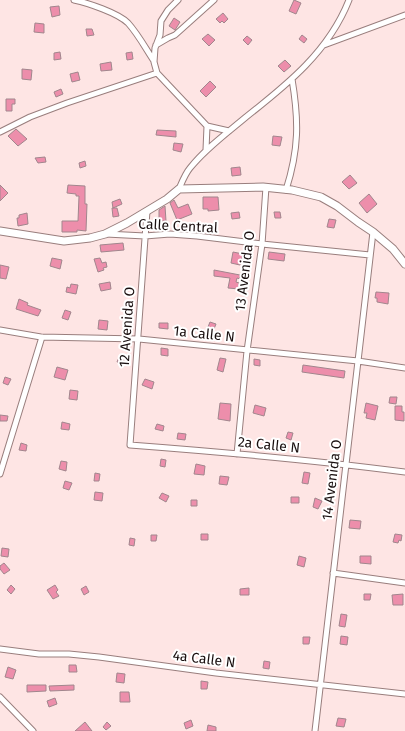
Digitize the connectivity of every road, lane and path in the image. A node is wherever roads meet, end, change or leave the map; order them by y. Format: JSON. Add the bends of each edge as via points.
{"nodes":[{"id":1,"x":74,"y":0,"type":"edge"},
{"id":2,"x":178,"y":0,"type":"edge"},
{"id":3,"x":214,"y":0,"type":"edge"},
{"id":4,"x":349,"y":0,"type":"edge"},
{"id":5,"x":405,"y":15,"type":"edge"},
{"id":6,"x":323,"y":45,"type":"junction"},
{"id":7,"x":156,"y":46,"type":"junction"},
{"id":8,"x":154,"y":62,"type":"junction"},
{"id":9,"x":157,"y":73,"type":"junction"},
{"id":10,"x":292,"y":79,"type":"junction"},
{"id":11,"x":206,"y":126,"type":"junction"},
{"id":12,"x":0,"y":132,"type":"edge"},
{"id":13,"x":229,"y":132,"type":"junction"},
{"id":14,"x":206,"y":150,"type":"junction"},
{"id":15,"x":266,"y":187,"type":"junction"},
{"id":16,"x":179,"y":189,"type":"junction"},
{"id":17,"x":286,"y":190,"type":"junction"},
{"id":18,"x":147,"y":211,"type":"junction"},
{"id":19,"x":0,"y":231,"type":"edge"},
{"id":20,"x":373,"y":232,"type":"junction"},
{"id":21,"x":105,"y":234,"type":"junction"},
{"id":22,"x":145,"y":236,"type":"junction"},
{"id":23,"x":262,"y":244,"type":"junction"},
{"id":24,"x":370,"y":255,"type":"junction"},
{"id":25,"x":405,"y":264,"type":"edge"},
{"id":26,"x":0,"y":330,"type":"edge"},
{"id":27,"x":42,"y":337,"type":"junction"},
{"id":28,"x":139,"y":339,"type":"junction"},
{"id":29,"x":247,"y":351,"type":"junction"},
{"id":30,"x":358,"y":361,"type":"junction"},
{"id":31,"x":405,"y":368,"type":"edge"},
{"id":32,"x":130,"y":445,"type":"joint"},
{"id":33,"x":237,"y":454,"type":"junction"},
{"id":34,"x":346,"y":464,"type":"junction"},
{"id":35,"x":405,"y":472,"type":"edge"},
{"id":36,"x":0,"y":474,"type":"edge"},
{"id":37,"x":333,"y":573,"type":"junction"},
{"id":38,"x":405,"y":583,"type":"edge"},
{"id":39,"x":0,"y":649,"type":"edge"},
{"id":40,"x":320,"y":684,"type":"junction"},
{"id":41,"x":405,"y":694,"type":"edge"},
{"id":42,"x":0,"y":698,"type":"edge"},
{"id":43,"x":33,"y":731,"type":"edge"},
{"id":44,"x":315,"y":731,"type":"edge"}],
"edges":[{"from":1,"to":8,"type":"street","via":[[115,14],[127,22]]},
{"from":2,"to":7,"type":"street","via":[[162,21]]},
{"from":3,"to":7,"type":"street","via":[[175,35]]},
{"from":4,"to":6,"type":"street","via":[[336,29]]},
{"from":5,"to":6,"type":"street"},
{"from":6,"to":10,"type":"street"},
{"from":7,"to":8,"type":"street"},
{"from":8,"to":9,"type":"street"},
{"from":9,"to":11,"type":"street"},
{"from":9,"to":12,"type":"street","via":[[67,103]]},
{"from":10,"to":13,"type":"street"},
{"from":10,"to":17,"type":"street","via":[[297,135],[293,168]]},
{"from":11,"to":13,"type":"street"},
{"from":11,"to":14,"type":"street"},
{"from":13,"to":14,"type":"street"},
{"from":14,"to":16,"type":"street","via":[[189,169]]},
{"from":15,"to":16,"type":"street"},
{"from":15,"to":17,"type":"street"},
{"from":15,"to":23,"type":"street","name":"13 Avenida O"},
{"from":16,"to":18,"type":"street"},
{"from":17,"to":20,"type":"street","via":[[321,197]]},
{"from":18,"to":21,"type":"street"},
{"from":18,"to":22,"type":"street","name":"12 Avenida O"},
{"from":19,"to":21,"type":"street","via":[[64,241]]},
{"from":20,"to":24,"type":"street","name":"14 Avenida O"},
{"from":20,"to":25,"type":"street","via":[[393,249]]},
{"from":21,"to":22,"type":"street","name":"Calle Central"},
{"from":22,"to":23,"type":"street","name":"Calle Central","via":[[170,234]]},
{"from":22,"to":28,"type":"street","name":"12 Avenida O"},
{"from":23,"to":24,"type":"street","name":"Calle Central"},
{"from":23,"to":29,"type":"street","name":"13 Avenida O"},
{"from":24,"to":30,"type":"street","name":"14 Avenida O"},
{"from":26,"to":27,"type":"street","name":"1a Calle N"},
{"from":27,"to":28,"type":"street","name":"1a Calle N"},
{"from":27,"to":36,"type":"street"},
{"from":28,"to":29,"type":"street","name":"1a Calle N"},
{"from":28,"to":32,"type":"street","name":"12 Avenida O"},
{"from":29,"to":30,"type":"street","name":"1a Calle N"},
{"from":29,"to":33,"type":"street","name":"13 Avenida O"},
{"from":30,"to":31,"type":"street","name":"1a Calle N"},
{"from":30,"to":34,"type":"street","name":"14 Avenida O"},
{"from":32,"to":33,"type":"street","name":"2a Calle N"},
{"from":33,"to":34,"type":"street","name":"2a Calle N"},
{"from":34,"to":35,"type":"street","name":"2a Calle N"},
{"from":34,"to":37,"type":"street","name":"14 Avenida O"},
{"from":37,"to":38,"type":"street"},
{"from":37,"to":40,"type":"street","name":"14 Avenida O"},
{"from":39,"to":40,"type":"street","name":"4a Calle N","via":[[77,655]]},
{"from":40,"to":41,"type":"street","name":"4a Calle N"},
{"from":40,"to":44,"type":"street","name":"14 Avenida O"},
{"from":42,"to":43,"type":"street"}]}
